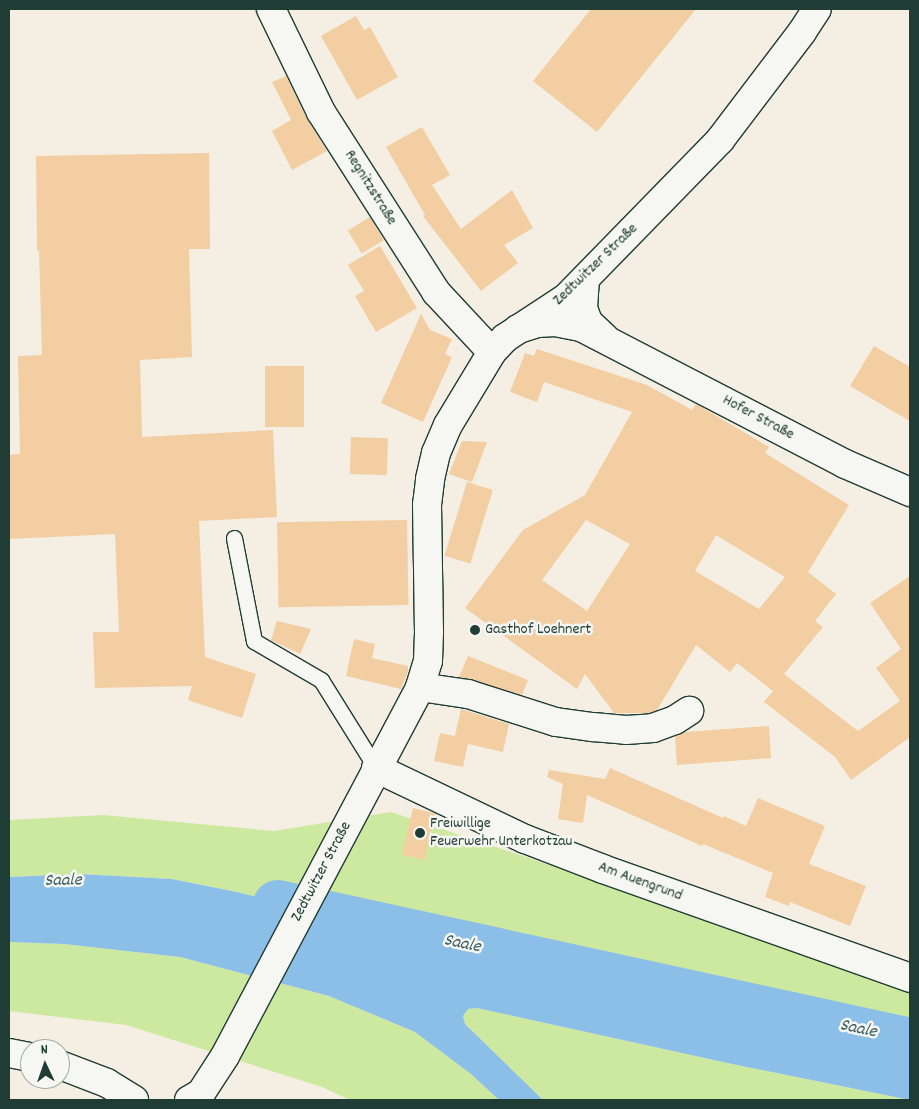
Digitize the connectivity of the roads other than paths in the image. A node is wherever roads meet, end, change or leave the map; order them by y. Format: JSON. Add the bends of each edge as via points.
{"nodes":[{"id":1,"x":271,"y":9,"type":"edge"},
{"id":2,"x":817,"y":9,"type":"edge"},
{"id":3,"x":585,"y":279,"type":"junction"},
{"id":4,"x":517,"y":329,"type":"junction"},
{"id":5,"x":608,"y":341,"type":"junction"},
{"id":6,"x":492,"y":352,"type":"junction"},
{"id":7,"x":910,"y":492,"type":"edge"},
{"id":8,"x":234,"y":538,"type":"dead end"},
{"id":9,"x":420,"y":687,"type":"junction"},
{"id":10,"x":689,"y":711,"type":"dead end"},
{"id":11,"x":376,"y":768,"type":"junction"},
{"id":12,"x":910,"y":978,"type":"edge"},
{"id":13,"x":70,"y":1069,"type":"edge"},
{"id":14,"x":134,"y":1100,"type":"edge"},
{"id":15,"x":189,"y":1100,"type":"edge"}],
"edges":[{"from":1,"to":6,"type":"street","name":"Regnitzstraße","via":[[322,112],[436,292]]},
{"from":2,"to":3,"type":"street","name":"Zedtwitzer Straße","via":[[720,140]]},
{"from":3,"to":4,"type":"street","name":"Zedtwitzer Straße","via":[[566,298]]},
{"from":3,"to":5,"type":"street","name":"Hofer Straße","via":[[583,308],[588,322]]},
{"from":4,"to":5,"type":"street","name":"Hofer Straße","via":[[555,322],[581,327]]},
{"from":4,"to":6,"type":"street","name":"Zedtwitzer Straße"},
{"from":5,"to":7,"type":"street","name":"Hofer Straße","via":[[845,464]]},
{"from":6,"to":9,"type":"street","name":"Zedtwitzer Straße","via":[[448,425],[436,453],[430,479],[427,505],[428,660]]},
{"from":8,"to":11,"type":"lane","via":[[254,641],[321,680]]},
{"from":9,"to":10,"type":"street","via":[[468,694],[556,722],[601,728],[653,728]]},
{"from":9,"to":11,"type":"street","name":"Zedtwitzer Straße"},
{"from":11,"to":12,"type":"street","name":"Am Auengrund","via":[[525,839]]},
{"from":11,"to":15,"type":"street","name":"Zedtwitzer Straße","via":[[225,1056],[201,1093]]},
{"from":13,"to":14,"type":"street","via":[[107,1083]]}]}
